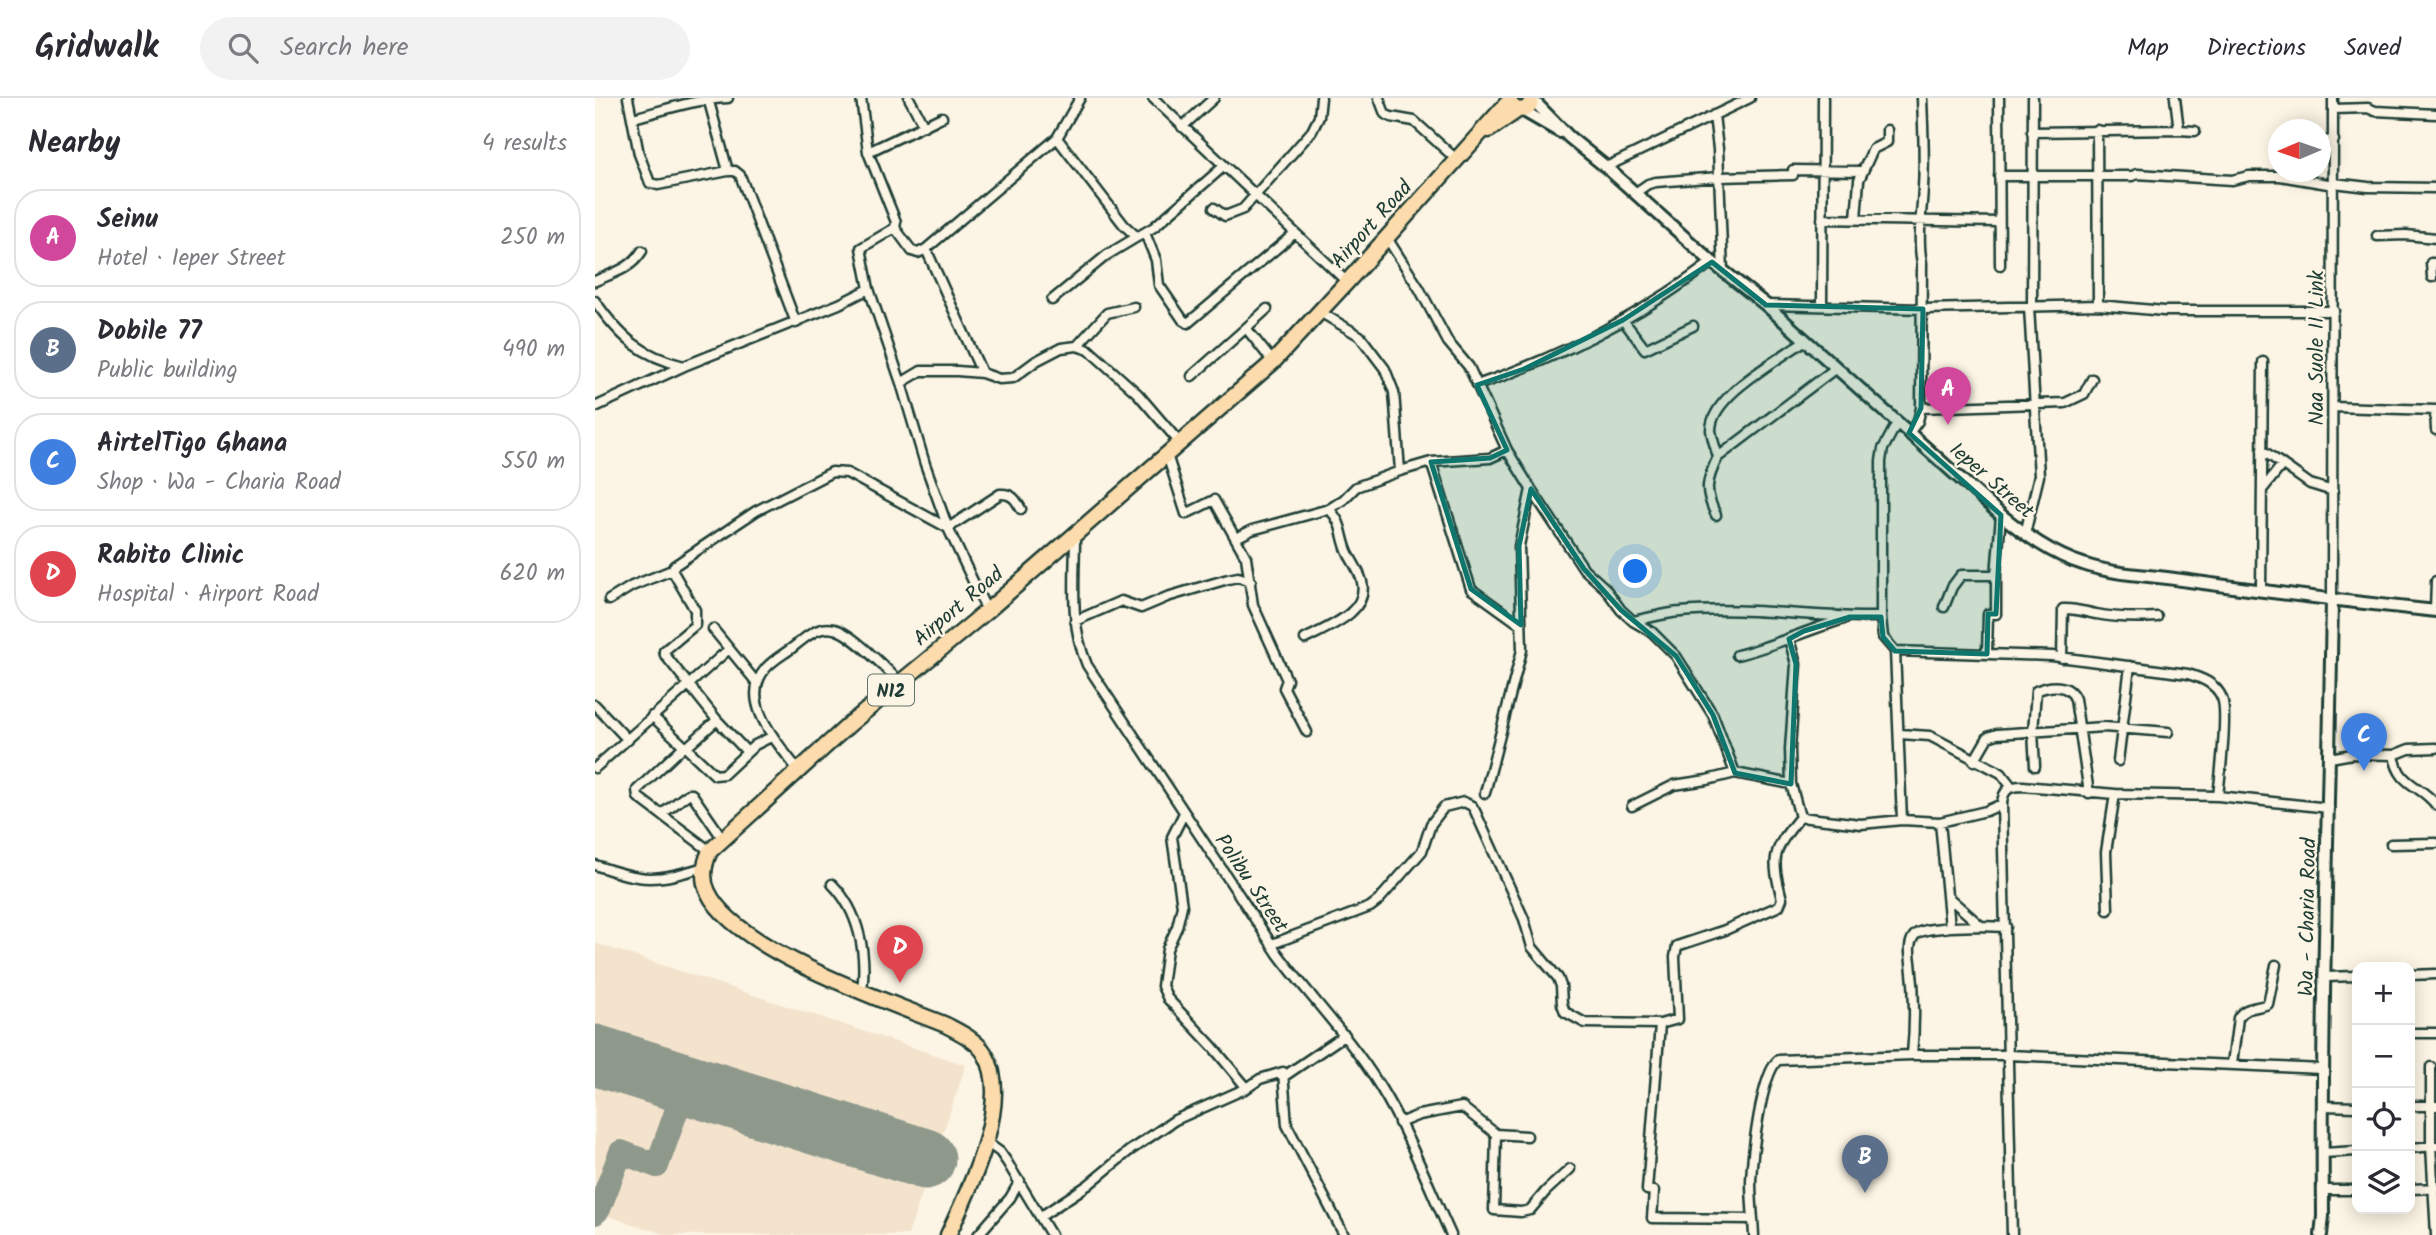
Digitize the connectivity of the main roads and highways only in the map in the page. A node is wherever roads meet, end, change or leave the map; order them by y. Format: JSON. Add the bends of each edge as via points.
{"nodes":[{"id":1,"x":1521,"y":103,"type":"edge"},
{"id":2,"x":948,"y":1235,"type":"edge"}],
"edges":[{"from":1,"to":2,"type":"highway","name":"Airport Road","number":"N12","via":[[1473,140],[1273,362],[710,851],[704,867],[705,885],[713,901],[754,937],[787,958],[946,1025],[984,1052],[992,1072],[993,1093],[986,1142]]}]}
